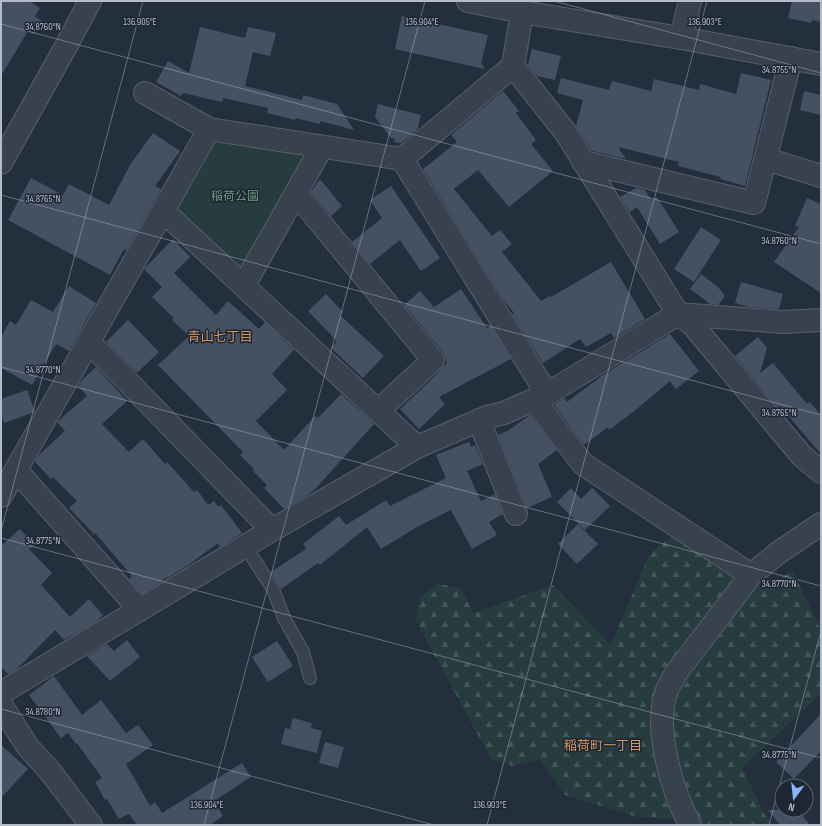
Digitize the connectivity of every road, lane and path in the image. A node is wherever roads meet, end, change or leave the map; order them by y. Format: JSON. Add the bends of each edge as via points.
{"nodes":[{"id":1,"x":90,"y":1,"type":"edge"},
{"id":2,"x":471,"y":1,"type":"edge"},
{"id":3,"x":690,"y":1,"type":"edge"},
{"id":4,"x":522,"y":12,"type":"junction"},
{"id":5,"x":681,"y":38,"type":"junction"},
{"id":6,"x":791,"y":58,"type":"junction"},
{"id":7,"x":821,"y":64,"type":"edge"},
{"id":8,"x":513,"y":66,"type":"junction"},
{"id":9,"x":145,"y":93,"type":"dead end"},
{"id":10,"x":209,"y":129,"type":"junction"},
{"id":11,"x":322,"y":147,"type":"junction"},
{"id":12,"x":402,"y":159,"type":"junction"},
{"id":13,"x":766,"y":159,"type":"junction"},
{"id":14,"x":583,"y":162,"type":"junction"},
{"id":15,"x":1,"y":163,"type":"edge"},
{"id":16,"x":821,"y":176,"type":"edge"},
{"id":17,"x":296,"y":193,"type":"junction"},
{"id":18,"x":164,"y":211,"type":"junction"},
{"id":19,"x":244,"y":285,"type":"junction"},
{"id":20,"x":678,"y":314,"type":"junction"},
{"id":21,"x":821,"y":320,"type":"edge"},
{"id":22,"x":89,"y":342,"type":"junction"},
{"id":23,"x":540,"y":397,"type":"junction"},
{"id":24,"x":378,"y":411,"type":"junction"},
{"id":25,"x":479,"y":420,"type":"junction"},
{"id":26,"x":417,"y":447,"type":"junction"},
{"id":27,"x":16,"y":470,"type":"junction"},
{"id":28,"x":821,"y":472,"type":"edge"},
{"id":29,"x":1,"y":496,"type":"edge"},
{"id":30,"x":516,"y":514,"type":"dead end"},
{"id":31,"x":821,"y":524,"type":"edge"},
{"id":32,"x":272,"y":530,"type":"junction"},
{"id":33,"x":245,"y":546,"type":"junction"},
{"id":34,"x":751,"y":575,"type":"junction"},
{"id":35,"x":140,"y":610,"type":"junction"},
{"id":36,"x":310,"y":678,"type":"dead end"},
{"id":37,"x":1,"y":693,"type":"edge"},
{"id":38,"x":1,"y":705,"type":"edge"},
{"id":39,"x":91,"y":825,"type":"edge"},
{"id":40,"x":690,"y":825,"type":"edge"}],
"edges":[{"from":1,"to":15,"type":"street"},
{"from":2,"to":4,"type":"street"},
{"from":3,"to":5,"type":"street"},
{"from":4,"to":5,"type":"street"},
{"from":4,"to":8,"type":"street"},
{"from":5,"to":6,"type":"street"},
{"from":6,"to":7,"type":"street"},
{"from":6,"to":13,"type":"street"},
{"from":8,"to":12,"type":"street"},
{"from":8,"to":14,"type":"street","via":[[566,133]]},
{"from":9,"to":10,"type":"street"},
{"from":10,"to":11,"type":"street"},
{"from":10,"to":18,"type":"street"},
{"from":11,"to":12,"type":"street"},
{"from":11,"to":17,"type":"street"},
{"from":12,"to":23,"type":"street"},
{"from":13,"to":14,"type":"street","via":[[754,203]]},
{"from":13,"to":16,"type":"street"},
{"from":14,"to":20,"type":"street"},
{"from":17,"to":19,"type":"street"},
{"from":17,"to":24,"type":"street","via":[[433,360]]},
{"from":18,"to":19,"type":"street"},
{"from":18,"to":22,"type":"street"},
{"from":19,"to":24,"type":"street"},
{"from":20,"to":21,"type":"street","via":[[783,322]]},
{"from":20,"to":23,"type":"street"},
{"from":20,"to":28,"type":"street","via":[[692,324],[801,455]]},
{"from":22,"to":27,"type":"street"},
{"from":22,"to":32,"type":"street"},
{"from":23,"to":25,"type":"street","via":[[504,413]]},
{"from":23,"to":34,"type":"street","via":[[583,464]]},
{"from":24,"to":26,"type":"street"},
{"from":25,"to":26,"type":"street"},
{"from":25,"to":30,"type":"street"},
{"from":26,"to":32,"type":"street"},
{"from":27,"to":29,"type":"street"},
{"from":27,"to":35,"type":"street"},
{"from":31,"to":34,"type":"street"},
{"from":32,"to":33,"type":"street"},
{"from":33,"to":35,"type":"street"},
{"from":33,"to":36,"type":"lane","via":[[273,589],[284,618],[303,652]]},
{"from":34,"to":40,"type":"street","via":[[666,691],[662,711],[665,751],[679,801]]},
{"from":35,"to":37,"type":"street"},
{"from":38,"to":39,"type":"street","via":[[28,747]]}]}
